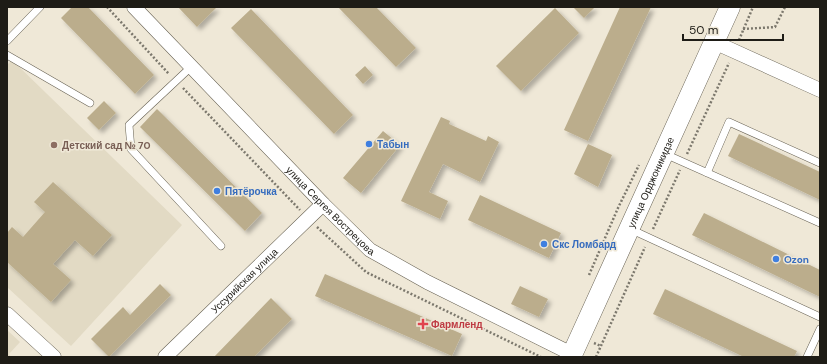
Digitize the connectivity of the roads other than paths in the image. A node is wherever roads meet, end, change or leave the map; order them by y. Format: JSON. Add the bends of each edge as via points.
{"nodes":[{"id":1,"x":40,"y":7,"type":"edge"},
{"id":2,"x":134,"y":7,"type":"edge"},
{"id":3,"x":730,"y":7,"type":"edge"},
{"id":4,"x":7,"y":41,"type":"edge"},
{"id":5,"x":714,"y":42,"type":"junction"},
{"id":6,"x":7,"y":55,"type":"edge"},
{"id":7,"x":191,"y":67,"type":"junction"},
{"id":8,"x":820,"y":90,"type":"edge"},
{"id":9,"x":90,"y":103,"type":"dead end"},
{"id":10,"x":664,"y":153,"type":"junction"},
{"id":11,"x":820,"y":163,"type":"edge"},
{"id":12,"x":707,"y":173,"type":"junction"},
{"id":13,"x":323,"y":204,"type":"junction"},
{"id":14,"x":820,"y":224,"type":"edge"},
{"id":15,"x":629,"y":229,"type":"junction"},
{"id":16,"x":221,"y":246,"type":"dead end"},
{"id":17,"x":7,"y":314,"type":"edge"},
{"id":18,"x":820,"y":317,"type":"edge"},
{"id":19,"x":820,"y":329,"type":"edge"},
{"id":20,"x":572,"y":356,"type":"edge"},
{"id":21,"x":54,"y":357,"type":"edge"},
{"id":22,"x":164,"y":357,"type":"edge"},
{"id":23,"x":807,"y":357,"type":"edge"}],
"edges":[{"from":1,"to":4,"type":"lane"},
{"from":2,"to":7,"type":"street","name":"улица Сергея Вострецова"},
{"from":3,"to":5,"type":"main road","name":"улица Орджоникидзе"},
{"from":5,"to":8,"type":"street"},
{"from":5,"to":10,"type":"main road","name":"улица Орджоникидзе"},
{"from":6,"to":9,"type":"lane"},
{"from":7,"to":13,"type":"street","name":"улица Сергея Вострецова"},
{"from":7,"to":16,"type":"lane","via":[[129,125],[131,150]]},
{"from":10,"to":12,"type":"lane"},
{"from":10,"to":15,"type":"main road","name":"улица Орджоникидзе"},
{"from":11,"to":12,"type":"lane","via":[[728,122]]},
{"from":12,"to":14,"type":"lane"},
{"from":13,"to":20,"type":"street","name":"улица Сергея Вострецова","via":[[370,250]]},
{"from":13,"to":22,"type":"street","name":"Уссурийская улица"},
{"from":15,"to":18,"type":"lane"},
{"from":15,"to":20,"type":"main road","name":"улица Орджоникидзе"},
{"from":17,"to":21,"type":"street"},
{"from":19,"to":23,"type":"lane"}]}
